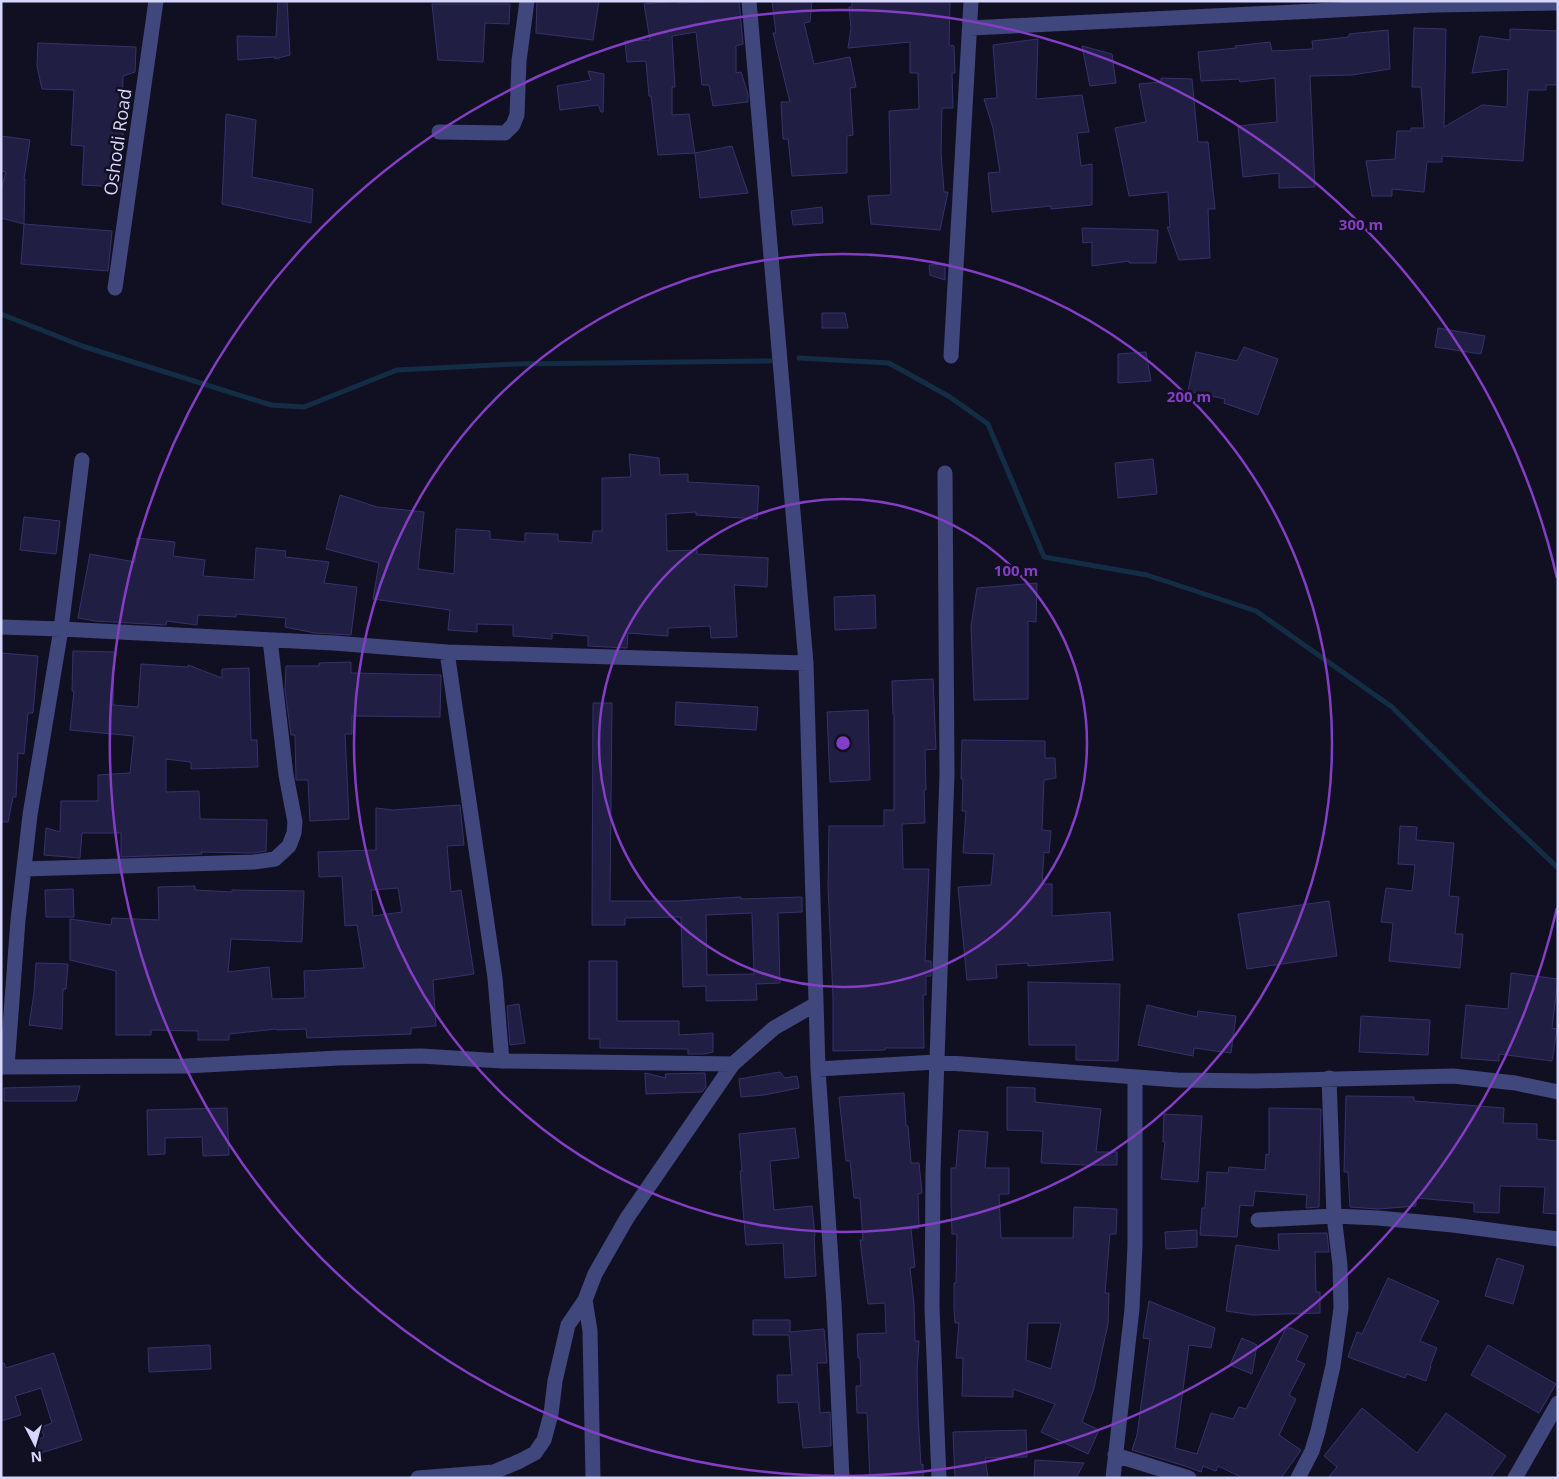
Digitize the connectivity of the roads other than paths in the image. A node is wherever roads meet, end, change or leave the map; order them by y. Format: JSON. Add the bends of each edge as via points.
{"nodes":[{"id":1,"x":156,"y":1,"type":"edge"},
{"id":2,"x":527,"y":1,"type":"edge"},
{"id":3,"x":749,"y":1,"type":"edge"},
{"id":4,"x":971,"y":1,"type":"edge"},
{"id":5,"x":1558,"y":3,"type":"edge"},
{"id":6,"x":1278,"y":7,"type":"edge"},
{"id":7,"x":970,"y":28,"type":"junction"},
{"id":8,"x":439,"y":132,"type":"dead end"},
{"id":9,"x":115,"y":288,"type":"dead end"},
{"id":10,"x":951,"y":356,"type":"dead end"},
{"id":11,"x":82,"y":460,"type":"dead end"},
{"id":12,"x":945,"y":473,"type":"dead end"},
{"id":13,"x":1,"y":627,"type":"edge"},
{"id":14,"x":61,"y":628,"type":"junction"},
{"id":15,"x":270,"y":640,"type":"junction"},
{"id":16,"x":447,"y":652,"type":"junction"},
{"id":17,"x":806,"y":663,"type":"junction"},
{"id":18,"x":24,"y":869,"type":"junction"},
{"id":19,"x":816,"y":1004,"type":"junction"},
{"id":20,"x":502,"y":1061,"type":"junction"},
{"id":21,"x":936,"y":1062,"type":"junction"},
{"id":22,"x":733,"y":1064,"type":"junction"},
{"id":23,"x":4,"y":1067,"type":"edge"},
{"id":24,"x":818,"y":1070,"type":"junction"},
{"id":25,"x":1135,"y":1077,"type":"junction"},
{"id":26,"x":1330,"y":1078,"type":"junction"},
{"id":27,"x":1558,"y":1092,"type":"edge"},
{"id":28,"x":1334,"y":1216,"type":"junction"},
{"id":29,"x":1258,"y":1220,"type":"dead end"},
{"id":30,"x":1558,"y":1239,"type":"edge"},
{"id":31,"x":585,"y":1300,"type":"junction"},
{"id":32,"x":1558,"y":1403,"type":"edge"},
{"id":33,"x":1115,"y":1455,"type":"junction"},
{"id":34,"x":466,"y":1476,"type":"edge"},
{"id":35,"x":418,"y":1478,"type":"edge"},
{"id":36,"x":593,"y":1478,"type":"edge"},
{"id":37,"x":842,"y":1478,"type":"edge"},
{"id":38,"x":939,"y":1478,"type":"edge"},
{"id":39,"x":1113,"y":1478,"type":"edge"},
{"id":40,"x":1189,"y":1478,"type":"edge"},
{"id":41,"x":1298,"y":1478,"type":"edge"},
{"id":42,"x":1515,"y":1478,"type":"edge"}],
"edges":[{"from":1,"to":9,"type":"street","name":"Oshodi Road"},
{"from":2,"to":8,"type":"street","via":[[519,61],[517,114],[513,125],[506,132]]},
{"from":3,"to":17,"type":"street"},
{"from":4,"to":7,"type":"street"},
{"from":5,"to":6,"type":"street"},
{"from":6,"to":7,"type":"street"},
{"from":7,"to":10,"type":"street"},
{"from":11,"to":14,"type":"street"},
{"from":12,"to":21,"type":"street","via":[[947,774]]},
{"from":13,"to":14,"type":"street"},
{"from":14,"to":15,"type":"street"},
{"from":14,"to":18,"type":"street"},
{"from":15,"to":16,"type":"street"},
{"from":15,"to":18,"type":"street","via":[[286,775],[295,822],[289,846],[275,858],[254,862]]},
{"from":16,"to":17,"type":"street"},
{"from":16,"to":20,"type":"street","via":[[495,978]]},
{"from":17,"to":19,"type":"street"},
{"from":18,"to":23,"type":"street"},
{"from":19,"to":22,"type":"street","via":[[774,1028]]},
{"from":19,"to":24,"type":"street"},
{"from":20,"to":22,"type":"street"},
{"from":20,"to":23,"type":"street","via":[[421,1056],[186,1066]]},
{"from":21,"to":24,"type":"street"},
{"from":21,"to":25,"type":"street"},
{"from":21,"to":38,"type":"street","via":[[932,1308]]},
{"from":22,"to":31,"type":"street","via":[[627,1218],[595,1274]]},
{"from":24,"to":37,"type":"street"},
{"from":25,"to":26,"type":"street","via":[[1177,1080]]},
{"from":25,"to":33,"type":"street","via":[[1132,1309]]},
{"from":26,"to":27,"type":"street","via":[[1452,1076]]},
{"from":26,"to":28,"type":"street"},
{"from":28,"to":29,"type":"street"},
{"from":28,"to":30,"type":"street","via":[[1453,1225]]},
{"from":28,"to":41,"type":"street","via":[[1340,1265],[1341,1308],[1337,1339],[1318,1431]]},
{"from":31,"to":34,"type":"street","via":[[568,1325],[544,1440],[535,1453],[520,1462],[494,1472]]},
{"from":31,"to":36,"type":"street","via":[[590,1331]]},
{"from":32,"to":42,"type":"street"},
{"from":33,"to":39,"type":"street"},
{"from":33,"to":40,"type":"street"},
{"from":34,"to":35,"type":"street"}]}
